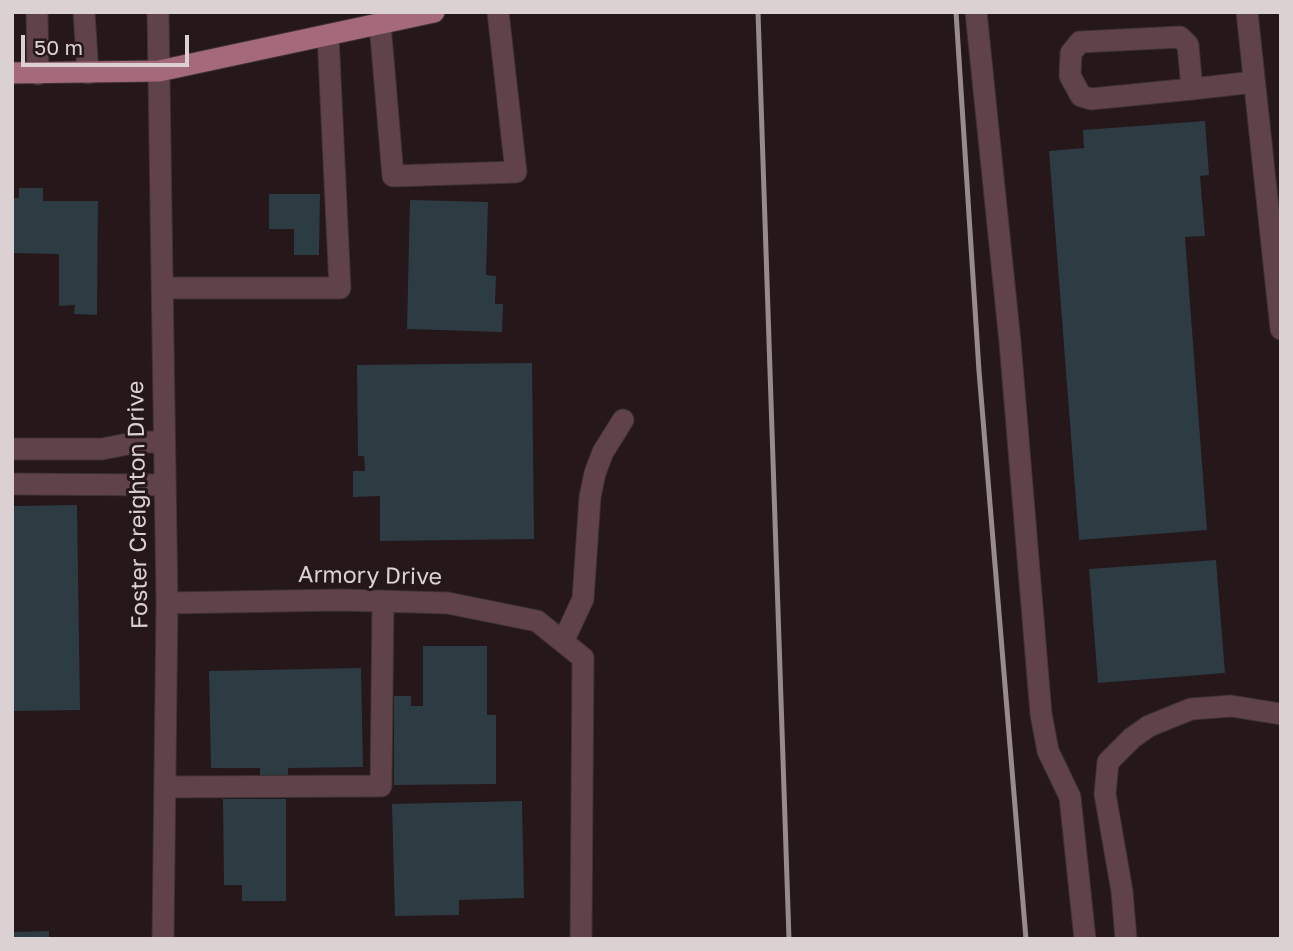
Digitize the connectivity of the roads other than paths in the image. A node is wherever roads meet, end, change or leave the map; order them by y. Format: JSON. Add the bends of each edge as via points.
{"nodes":[{"id":1,"x":37,"y":12,"type":"edge"},
{"id":2,"x":84,"y":12,"type":"edge"},
{"id":3,"x":158,"y":12,"type":"edge"},
{"id":4,"x":434,"y":12,"type":"edge"},
{"id":5,"x":499,"y":12,"type":"edge"},
{"id":6,"x":976,"y":12,"type":"edge"},
{"id":7,"x":1247,"y":12,"type":"edge"},
{"id":8,"x":380,"y":24,"type":"junction"},
{"id":9,"x":328,"y":35,"type":"junction"},
{"id":10,"x":159,"y":71,"type":"junction"},
{"id":11,"x":88,"y":73,"type":"junction"},
{"id":12,"x":12,"y":74,"type":"edge"},
{"id":13,"x":38,"y":74,"type":"junction"},
{"id":14,"x":1254,"y":82,"type":"junction"},
{"id":15,"x":1192,"y":89,"type":"junction"},
{"id":16,"x":162,"y":288,"type":"junction"},
{"id":17,"x":1281,"y":329,"type":"edge"},
{"id":18,"x":623,"y":420,"type":"dead end"},
{"id":19,"x":163,"y":442,"type":"junction"},
{"id":20,"x":12,"y":449,"type":"edge"},
{"id":21,"x":12,"y":484,"type":"edge"},
{"id":22,"x":165,"y":485,"type":"junction"},
{"id":23,"x":383,"y":601,"type":"junction"},
{"id":24,"x":167,"y":603,"type":"junction"},
{"id":25,"x":563,"y":642,"type":"junction"},
{"id":26,"x":1281,"y":714,"type":"edge"},
{"id":27,"x":165,"y":787,"type":"junction"},
{"id":28,"x":163,"y":939,"type":"edge"},
{"id":29,"x":581,"y":939,"type":"edge"},
{"id":30,"x":1085,"y":939,"type":"edge"},
{"id":31,"x":1126,"y":939,"type":"edge"}],
"edges":[{"from":1,"to":13,"type":"street"},
{"from":2,"to":11,"type":"street"},
{"from":3,"to":10,"type":"street","name":"Foster Creighton Drive"},
{"from":4,"to":8,"type":"main road"},
{"from":5,"to":8,"type":"street","via":[[516,172],[393,176]]},
{"from":6,"to":30,"type":"street","via":[[1041,715],[1048,751],[1070,797]]},
{"from":7,"to":14,"type":"street"},
{"from":8,"to":9,"type":"main road"},
{"from":9,"to":10,"type":"main road"},
{"from":9,"to":16,"type":"street","via":[[340,288]]},
{"from":10,"to":11,"type":"main road"},
{"from":10,"to":16,"type":"street","name":"Foster Creighton Drive"},
{"from":11,"to":13,"type":"main road"},
{"from":12,"to":13,"type":"main road"},
{"from":14,"to":15,"type":"street"},
{"from":14,"to":17,"type":"street"},
{"from":15,"to":15,"type":"street","via":[[1091,99],[1081,96],[1070,76],[1071,53],[1080,43],[1180,37],[1188,45]]},
{"from":16,"to":19,"type":"street","name":"Foster Creighton Drive"},
{"from":18,"to":25,"type":"street","via":[[595,474],[583,599]]},
{"from":19,"to":20,"type":"street","via":[[102,449]]},
{"from":19,"to":22,"type":"street","name":"Foster Creighton Drive"},
{"from":21,"to":22,"type":"street"},
{"from":22,"to":24,"type":"street","name":"Foster Creighton Drive"},
{"from":23,"to":24,"type":"street","name":"Armory Drive"},
{"from":23,"to":25,"type":"street","name":"Armory Drive","via":[[448,603],[537,621]]},
{"from":23,"to":27,"type":"street","via":[[381,786]]},
{"from":24,"to":27,"type":"street","name":"Foster Creighton Drive"},
{"from":25,"to":29,"type":"street","name":"Armory Drive","via":[[583,658]]},
{"from":26,"to":31,"type":"street","via":[[1231,706],[1191,709],[1149,726],[1108,762],[1105,794]]},
{"from":27,"to":28,"type":"street","name":"Foster Creighton Drive"}]}
